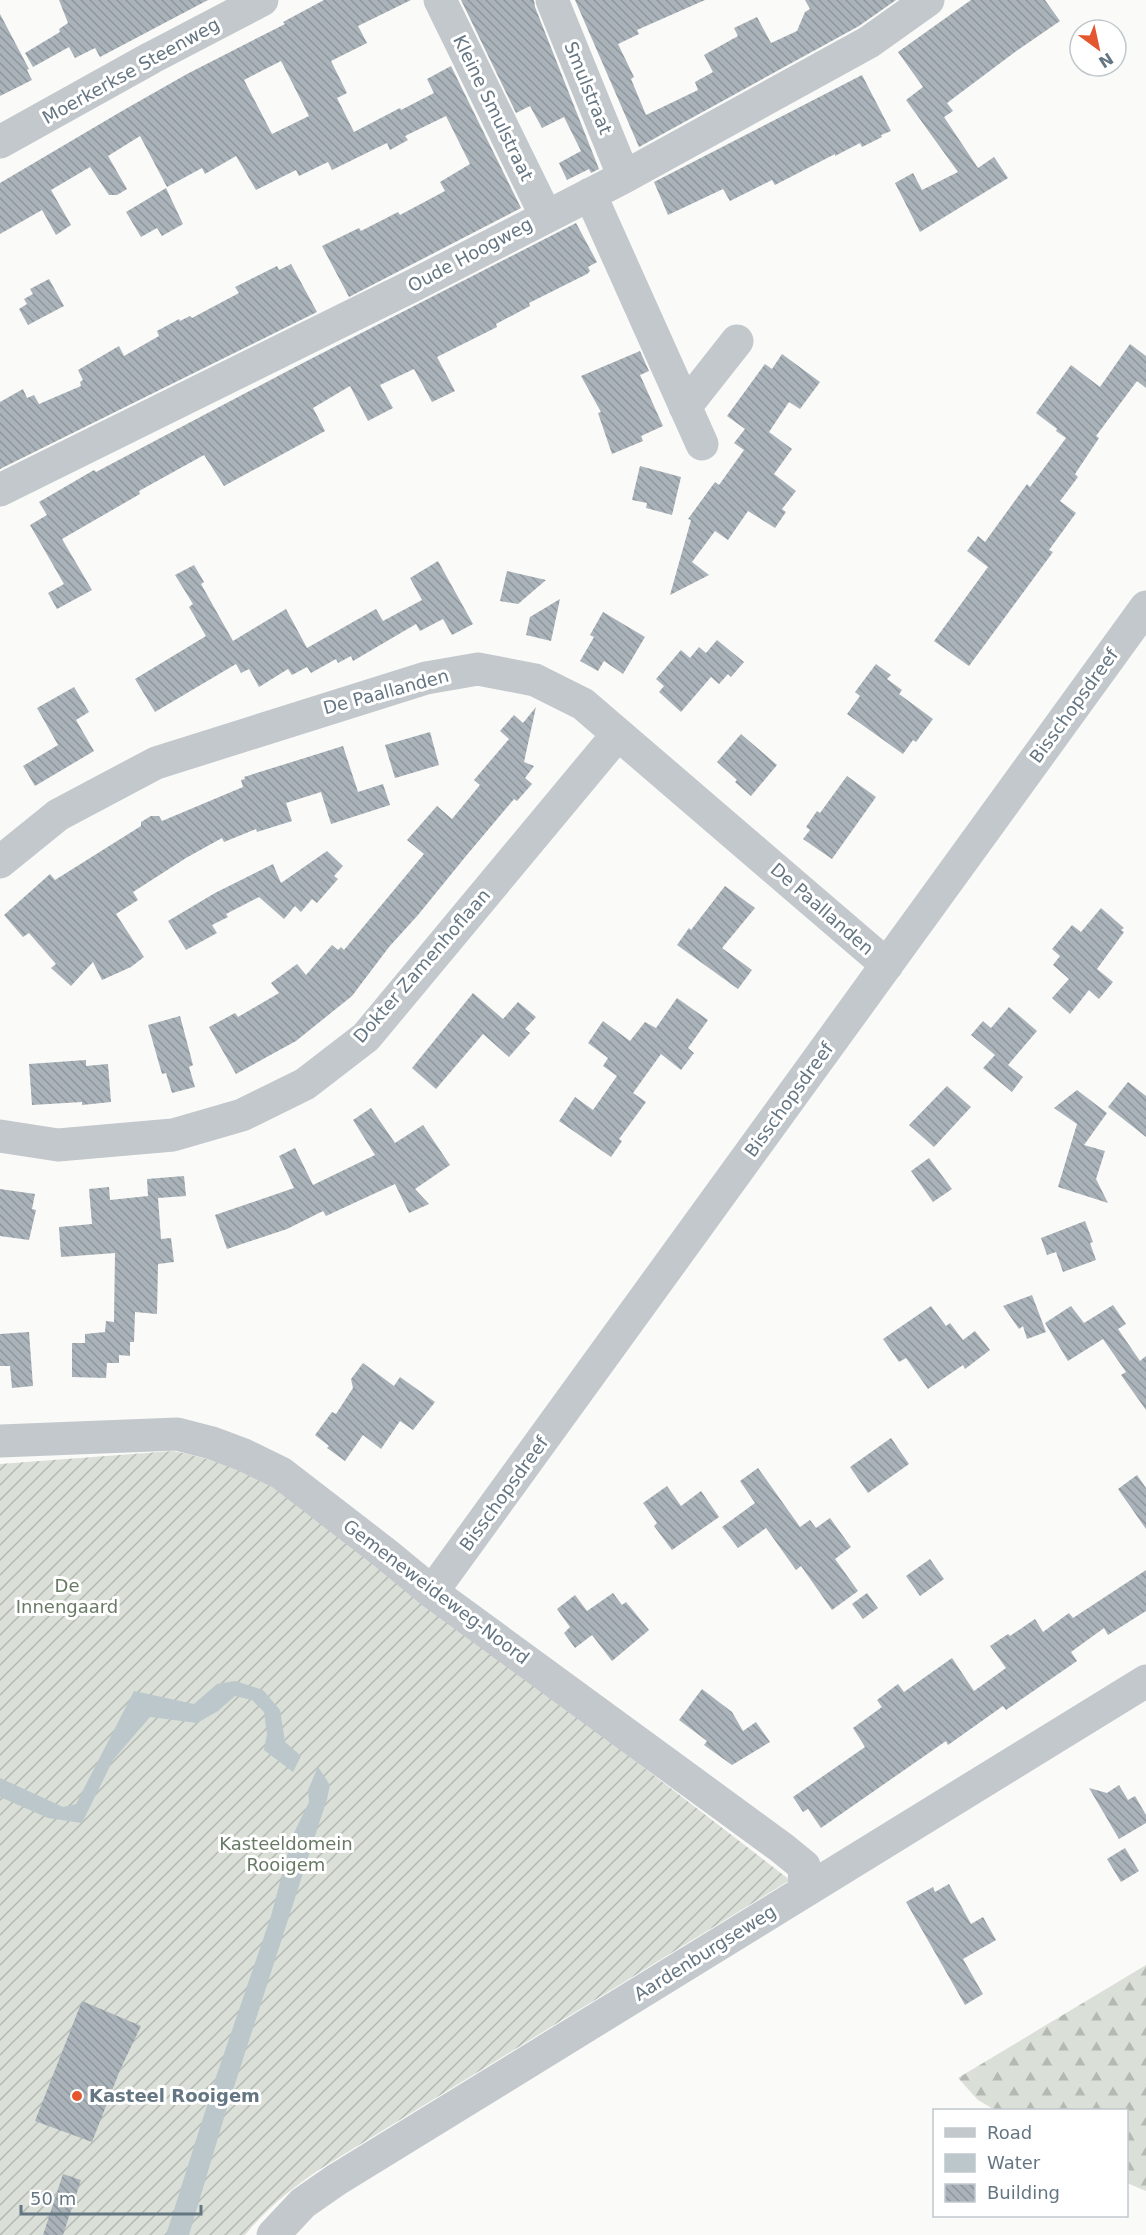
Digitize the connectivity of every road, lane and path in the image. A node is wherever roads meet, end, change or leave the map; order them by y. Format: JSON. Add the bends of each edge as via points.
{"nodes":[{"id":1,"x":262,"y":0,"type":"edge"},
{"id":2,"x":440,"y":0,"type":"edge"},
{"id":3,"x":552,"y":0,"type":"edge"},
{"id":4,"x":928,"y":0,"type":"edge"},
{"id":5,"x":0,"y":142,"type":"edge"},
{"id":6,"x":624,"y":177,"type":"junction"},
{"id":7,"x":590,"y":194,"type":"junction"},
{"id":8,"x":546,"y":216,"type":"junction"},
{"id":9,"x":737,"y":341,"type":"dead end"},
{"id":10,"x":686,"y":407,"type":"junction"},
{"id":11,"x":702,"y":444,"type":"dead end"},
{"id":12,"x":0,"y":490,"type":"edge"},
{"id":13,"x":1146,"y":607,"type":"edge"},
{"id":14,"x":618,"y":734,"type":"junction"},
{"id":15,"x":0,"y":862,"type":"edge"},
{"id":16,"x":887,"y":965,"type":"junction"},
{"id":17,"x":0,"y":1136,"type":"edge"},
{"id":18,"x":0,"y":1441,"type":"edge"},
{"id":19,"x":432,"y":1592,"type":"junction"},
{"id":20,"x":1146,"y":1681,"type":"edge"},
{"id":21,"x":805,"y":1891,"type":"junction"},
{"id":22,"x":273,"y":2235,"type":"edge"}],
"edges":[{"from":1,"to":5,"type":"street","name":"Moerkerkse Steenweg"},
{"from":2,"to":8,"type":"street","name":"Kleine Smulstraat"},
{"from":3,"to":6,"type":"street","name":"Smulstraat"},
{"from":4,"to":6,"type":"street","name":"Oude Hoogweg","via":[[868,42]]},
{"from":6,"to":7,"type":"street","name":"Oude Hoogweg"},
{"from":7,"to":8,"type":"street","name":"Oude Hoogweg"},
{"from":7,"to":10,"type":"street"},
{"from":8,"to":12,"type":"street","name":"Oude Hoogweg"},
{"from":9,"to":10,"type":"street"},
{"from":10,"to":11,"type":"street"},
{"from":13,"to":16,"type":"street","name":"Bisschopsdreef"},
{"from":14,"to":15,"type":"street","name":"De Paallanden","via":[[583,704],[535,680],[478,669],[426,678],[156,763],[58,815]]},
{"from":14,"to":16,"type":"street","name":"De Paallanden"},
{"from":14,"to":17,"type":"street","name":"Dokter Zamenhoflaan","via":[[366,1037],[305,1084],[242,1115],[173,1135],[58,1145]]},
{"from":16,"to":19,"type":"street","name":"Bisschopsdreef"},
{"from":18,"to":19,"type":"street","name":"Gemeneweideweg-Noord","via":[[177,1434],[212,1443],[281,1473]]},
{"from":19,"to":21,"type":"street","name":"Gemeneweideweg-Noord","via":[[782,1848],[804,1866]]},
{"from":20,"to":21,"type":"street","name":"Aardenburgseweg"},
{"from":21,"to":22,"type":"street","name":"Aardenburgseweg","via":[[336,2180],[303,2203]]}]}
